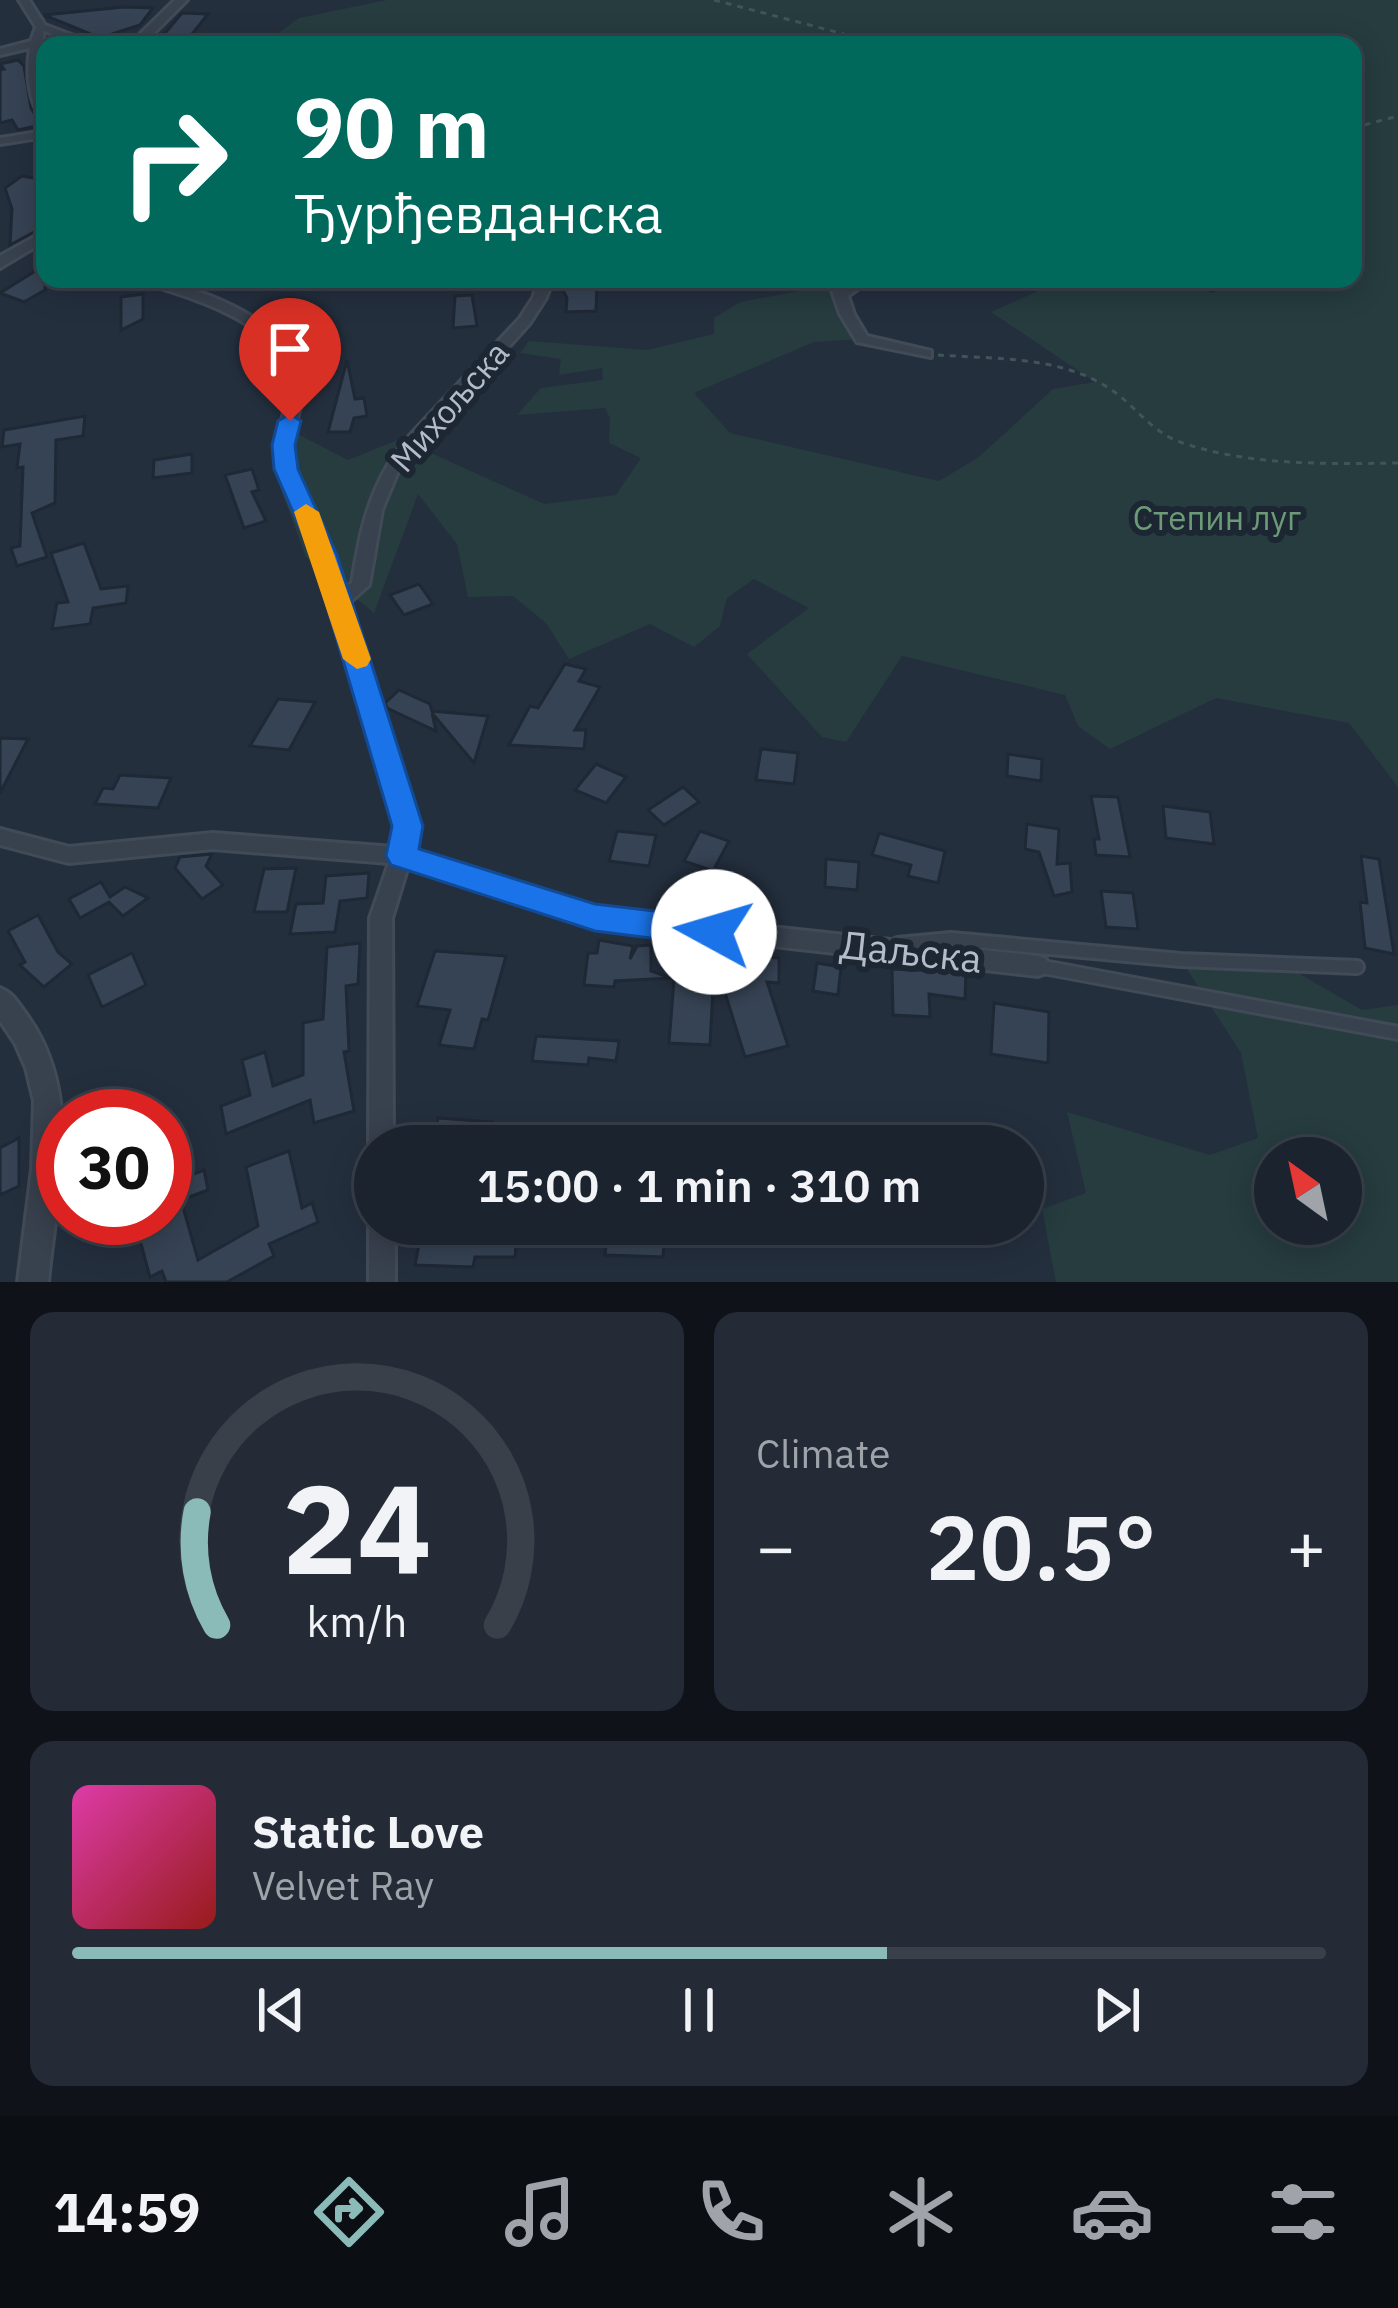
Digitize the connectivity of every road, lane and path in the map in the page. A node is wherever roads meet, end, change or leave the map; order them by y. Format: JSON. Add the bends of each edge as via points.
{"nodes":[{"id":1,"x":24,"y":0,"type":"edge"},
{"id":2,"x":181,"y":0,"type":"edge"},
{"id":3,"x":714,"y":0,"type":"edge"},
{"id":4,"x":41,"y":27,"type":"junction"},
{"id":5,"x":37,"y":36,"type":"edge"},
{"id":6,"x":67,"y":36,"type":"edge"},
{"id":7,"x":144,"y":36,"type":"edge"},
{"id":8,"x":844,"y":36,"type":"edge"},
{"id":9,"x":36,"y":38,"type":"edge"},
{"id":10,"x":33,"y":44,"type":"junction"},
{"id":11,"x":0,"y":52,"type":"edge"},
{"id":12,"x":36,"y":96,"type":"edge"},
{"id":13,"x":1398,"y":116,"type":"edge"},
{"id":14,"x":1362,"y":126,"type":"edge"},
{"id":15,"x":36,"y":135,"type":"edge"},
{"id":16,"x":0,"y":141,"type":"edge"},
{"id":17,"x":36,"y":240,"type":"edge"},
{"id":18,"x":0,"y":262,"type":"edge"},
{"id":19,"x":171,"y":288,"type":"edge"},
{"id":20,"x":545,"y":288,"type":"edge"},
{"id":21,"x":838,"y":288,"type":"edge"},
{"id":22,"x":926,"y":354,"type":"joint"},
{"id":23,"x":1398,"y":463,"type":"edge"},
{"id":24,"x":339,"y":602,"type":"junction"},
{"id":25,"x":0,"y":836,"type":"edge"},
{"id":26,"x":402,"y":856,"type":"junction"},
{"id":27,"x":894,"y":947,"type":"junction"},
{"id":28,"x":1038,"y":967,"type":"joint"},
{"id":29,"x":1358,"y":967,"type":"dead end"},
{"id":30,"x":0,"y":1000,"type":"edge"},
{"id":31,"x":1398,"y":1033,"type":"edge"},
{"id":32,"x":381,"y":1125,"type":"edge"},
{"id":33,"x":382,"y":1245,"type":"edge"},
{"id":34,"x":33,"y":1282,"type":"edge"},
{"id":35,"x":382,"y":1282,"type":"edge"}],
"edges":[{"from":1,"to":4,"type":"street"},
{"from":2,"to":7,"type":"street"},
{"from":3,"to":8,"type":"path"},
{"from":4,"to":5,"type":"street"},
{"from":4,"to":6,"type":"street"},
{"from":9,"to":10,"type":"street"},
{"from":10,"to":11,"type":"street"},
{"from":10,"to":12,"type":"street"},
{"from":13,"to":14,"type":"path"},
{"from":15,"to":16,"type":"street"},
{"from":17,"to":18,"type":"street"},
{"from":19,"to":24,"type":"street","via":[[248,323],[291,362],[299,387],[284,457]]},
{"from":20,"to":24,"type":"street","name":"Михољска","via":[[390,470],[360,585]]},
{"from":21,"to":22,"type":"street","via":[[862,339]]},
{"from":22,"to":23,"type":"path","via":[[1058,366],[1106,387],[1154,430],[1190,443],[1281,462]]},
{"from":24,"to":26,"type":"street","via":[[408,826]]},
{"from":25,"to":26,"type":"street","name":"Даљска","via":[[69,855],[213,842]]},
{"from":26,"to":27,"type":"street","name":"Даљска","via":[[595,917]]},
{"from":26,"to":32,"type":"street","via":[[381,918]]},
{"from":27,"to":28,"type":"street","name":"Даљска"},
{"from":27,"to":29,"type":"lane","via":[[951,940]]},
{"from":28,"to":31,"type":"lane","name":"Даљска"},
{"from":30,"to":34,"type":"street","via":[[40,1058],[50,1100]]},
{"from":33,"to":35,"type":"street"}]}
